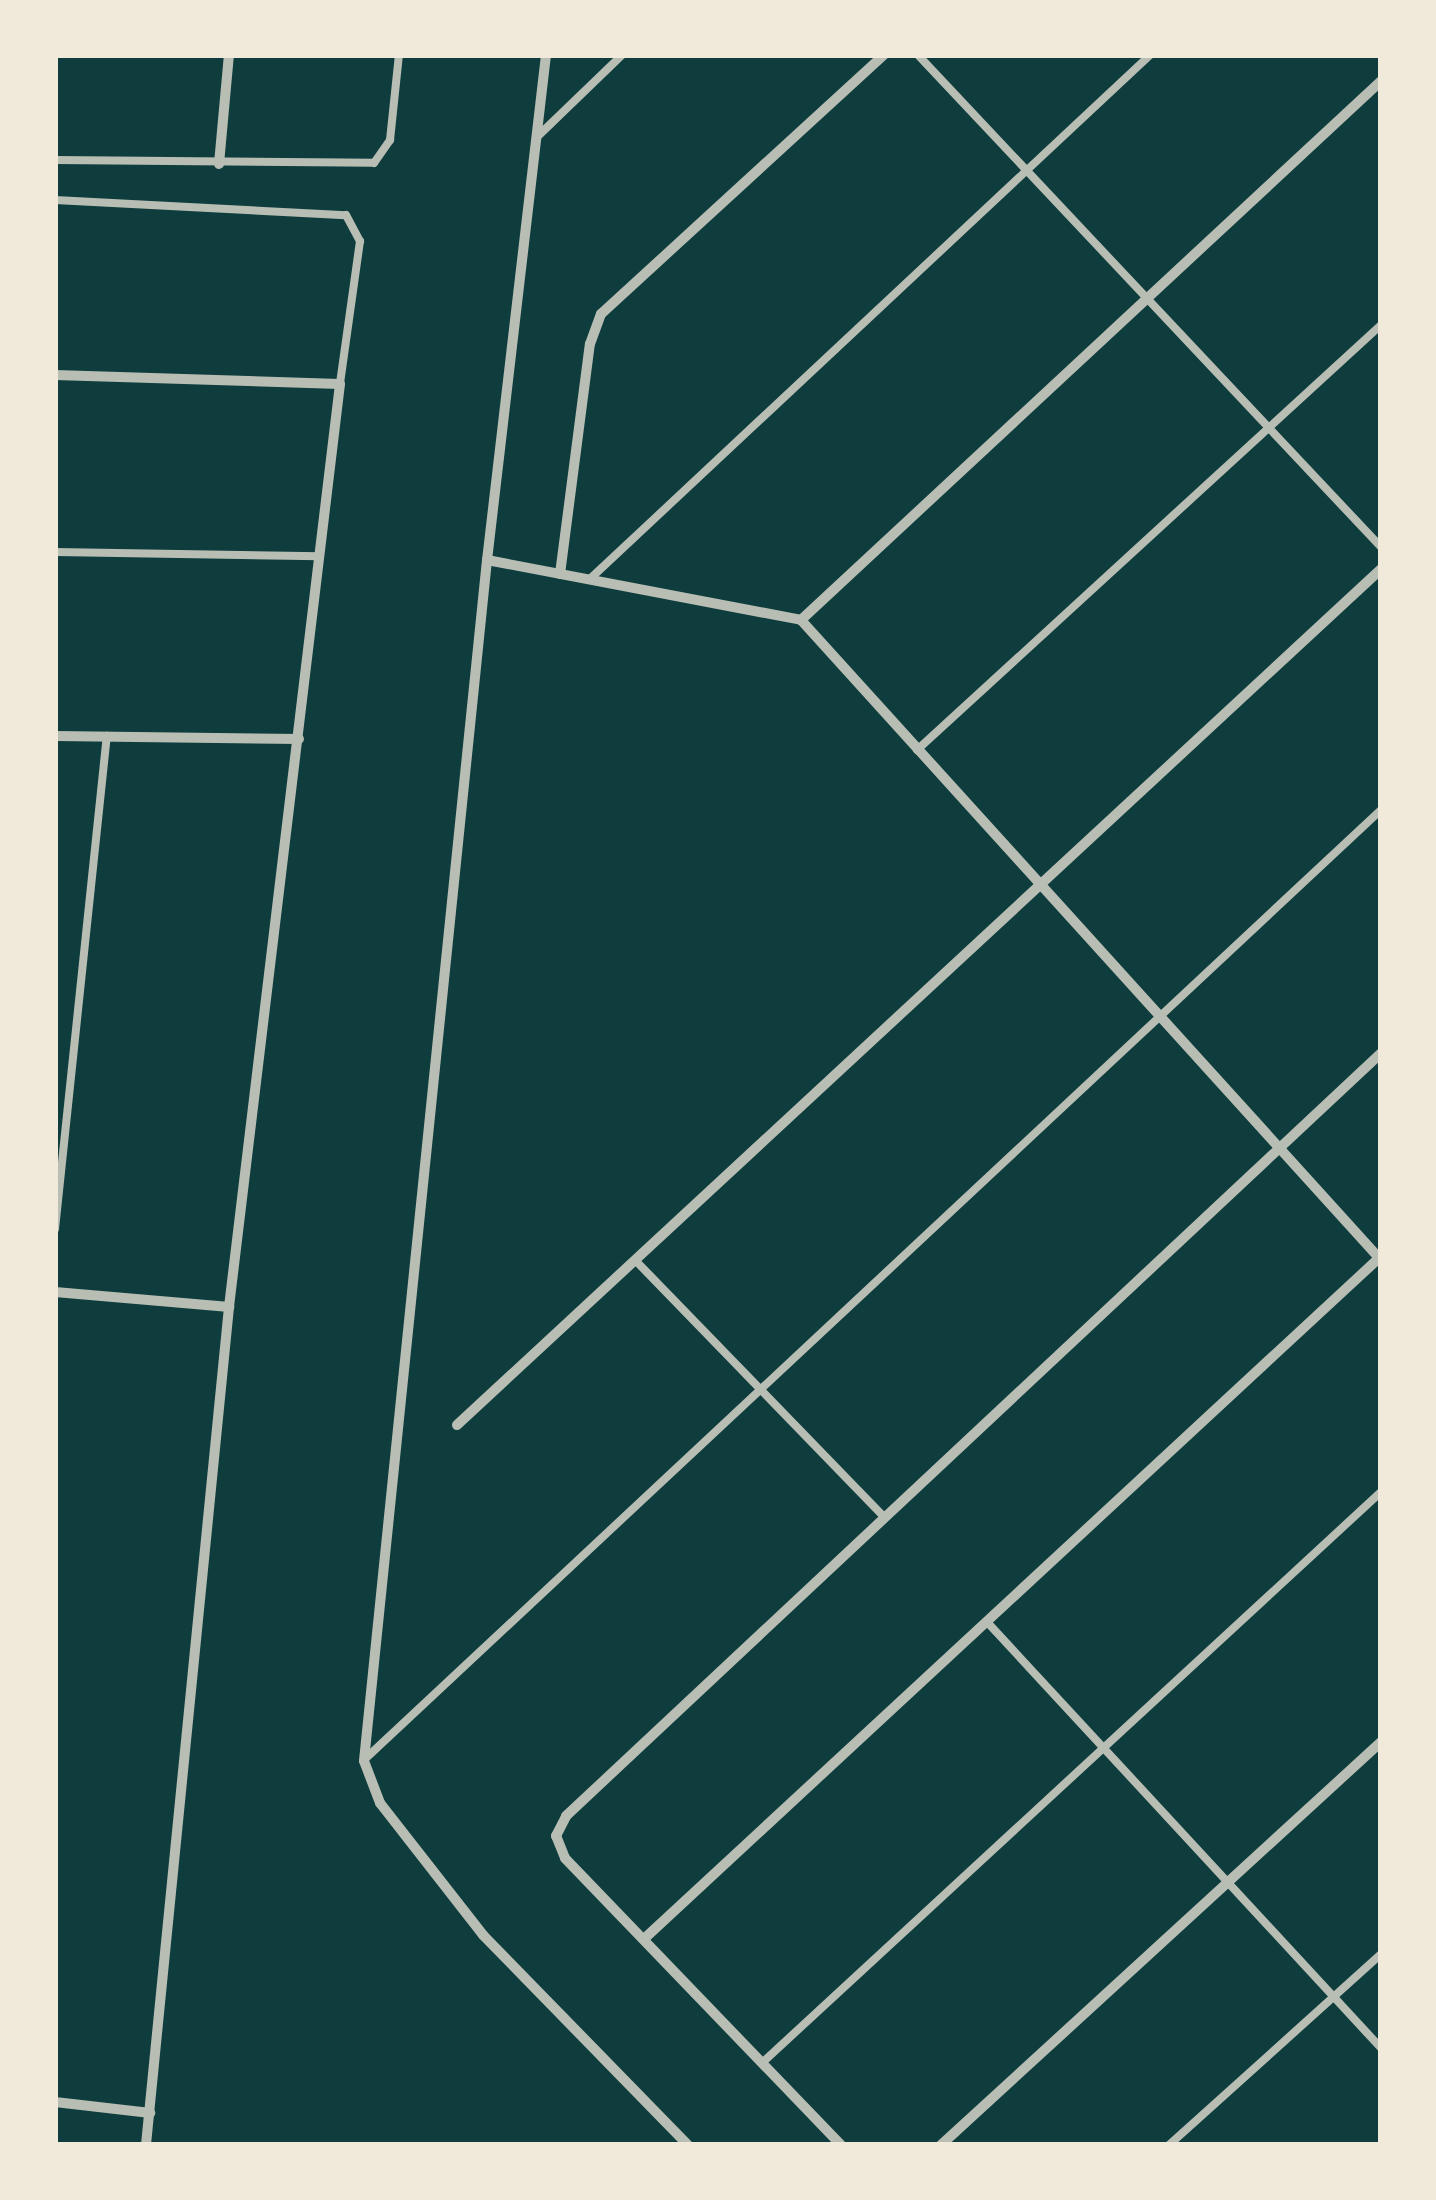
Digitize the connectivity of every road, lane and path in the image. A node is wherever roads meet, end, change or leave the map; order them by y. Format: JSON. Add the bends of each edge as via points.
{"nodes":[{"id":1,"x":229,"y":55,"type":"edge"},
{"id":2,"x":399,"y":55,"type":"edge"},
{"id":3,"x":546,"y":55,"type":"edge"},
{"id":4,"x":622,"y":55,"type":"edge"},
{"id":5,"x":884,"y":55,"type":"edge"},
{"id":6,"x":918,"y":55,"type":"edge"},
{"id":7,"x":1150,"y":55,"type":"edge"},
{"id":8,"x":1381,"y":81,"type":"edge"},
{"id":9,"x":537,"y":137,"type":"junction"},
{"id":10,"x":55,"y":160,"type":"edge"},
{"id":11,"x":218,"y":164,"type":"junction"},
{"id":12,"x":1027,"y":170,"type":"junction"},
{"id":13,"x":55,"y":200,"type":"edge"},
{"id":14,"x":1147,"y":298,"type":"junction"},
{"id":15,"x":1381,"y":325,"type":"edge"},
{"id":16,"x":55,"y":374,"type":"edge"},
{"id":17,"x":340,"y":384,"type":"junction"},
{"id":18,"x":1268,"y":428,"type":"junction"},
{"id":19,"x":1381,"y":548,"type":"edge"},
{"id":20,"x":55,"y":552,"type":"edge"},
{"id":21,"x":320,"y":556,"type":"junction"},
{"id":22,"x":487,"y":560,"type":"junction"},
{"id":23,"x":1381,"y":569,"type":"edge"},
{"id":24,"x":560,"y":574,"type":"junction"},
{"id":25,"x":592,"y":577,"type":"junction"},
{"id":26,"x":801,"y":620,"type":"junction"},
{"id":27,"x":55,"y":736,"type":"edge"},
{"id":28,"x":108,"y":736,"type":"junction"},
{"id":29,"x":299,"y":738,"type":"junction"},
{"id":30,"x":917,"y":750,"type":"junction"},
{"id":31,"x":1381,"y":810,"type":"edge"},
{"id":32,"x":1040,"y":888,"type":"junction"},
{"id":33,"x":1159,"y":1018,"type":"junction"},
{"id":34,"x":1381,"y":1054,"type":"edge"},
{"id":35,"x":1279,"y":1148,"type":"junction"},
{"id":36,"x":55,"y":1228,"type":"edge"},
{"id":37,"x":1380,"y":1259,"type":"edge"},
{"id":38,"x":634,"y":1260,"type":"junction"},
{"id":39,"x":55,"y":1292,"type":"edge"},
{"id":40,"x":229,"y":1307,"type":"junction"},
{"id":41,"x":761,"y":1389,"type":"junction"},
{"id":42,"x":457,"y":1425,"type":"dead end"},
{"id":43,"x":1381,"y":1492,"type":"edge"},
{"id":44,"x":884,"y":1517,"type":"junction"},
{"id":45,"x":988,"y":1623,"type":"junction"},
{"id":46,"x":1381,"y":1742,"type":"edge"},
{"id":47,"x":1105,"y":1750,"type":"junction"},
{"id":48,"x":364,"y":1761,"type":"junction"},
{"id":49,"x":1228,"y":1884,"type":"junction"},
{"id":50,"x":645,"y":1938,"type":"junction"},
{"id":51,"x":1381,"y":1954,"type":"edge"},
{"id":52,"x":1334,"y":1997,"type":"junction"},
{"id":53,"x":1381,"y":2048,"type":"edge"},
{"id":54,"x":763,"y":2062,"type":"junction"},
{"id":55,"x":55,"y":2102,"type":"edge"},
{"id":56,"x":150,"y":2112,"type":"junction"},
{"id":57,"x":146,"y":2145,"type":"edge"},
{"id":58,"x":688,"y":2145,"type":"edge"},
{"id":59,"x":841,"y":2145,"type":"edge"},
{"id":60,"x":941,"y":2145,"type":"edge"},
{"id":61,"x":1169,"y":2145,"type":"edge"}],
"edges":[{"from":1,"to":11,"type":"street"},
{"from":2,"to":11,"type":"lane","via":[[390,140],[374,163]]},
{"from":3,"to":9,"type":"street"},
{"from":4,"to":9,"type":"lane"},
{"from":5,"to":24,"type":"street","via":[[601,314],[590,344]]},
{"from":6,"to":12,"type":"lane"},
{"from":7,"to":12,"type":"lane"},
{"from":8,"to":14,"type":"street"},
{"from":9,"to":22,"type":"street"},
{"from":10,"to":11,"type":"lane"},
{"from":12,"to":14,"type":"lane"},
{"from":12,"to":25,"type":"lane"},
{"from":13,"to":17,"type":"lane","via":[[346,216],[360,241]]},
{"from":14,"to":18,"type":"lane"},
{"from":14,"to":26,"type":"street"},
{"from":15,"to":18,"type":"lane"},
{"from":16,"to":17,"type":"street"},
{"from":17,"to":21,"type":"street"},
{"from":18,"to":19,"type":"lane"},
{"from":18,"to":30,"type":"lane"},
{"from":20,"to":21,"type":"lane"},
{"from":21,"to":29,"type":"street"},
{"from":22,"to":24,"type":"street"},
{"from":22,"to":48,"type":"street"},
{"from":23,"to":32,"type":"street"},
{"from":24,"to":25,"type":"street"},
{"from":25,"to":26,"type":"street"},
{"from":26,"to":30,"type":"street"},
{"from":27,"to":28,"type":"street"},
{"from":28,"to":29,"type":"street"},
{"from":28,"to":36,"type":"lane"},
{"from":29,"to":40,"type":"street"},
{"from":30,"to":32,"type":"street"},
{"from":31,"to":33,"type":"lane"},
{"from":32,"to":33,"type":"street"},
{"from":32,"to":38,"type":"street"},
{"from":33,"to":35,"type":"street"},
{"from":33,"to":41,"type":"lane"},
{"from":34,"to":35,"type":"street"},
{"from":35,"to":37,"type":"street"},
{"from":35,"to":44,"type":"street"},
{"from":37,"to":45,"type":"street"},
{"from":38,"to":41,"type":"lane"},
{"from":38,"to":42,"type":"street"},
{"from":39,"to":40,"type":"street"},
{"from":40,"to":56,"type":"street"},
{"from":41,"to":44,"type":"lane"},
{"from":41,"to":48,"type":"lane"},
{"from":43,"to":47,"type":"lane"},
{"from":44,"to":50,"type":"street","via":[[566,1816],[556,1836],[565,1858]]},
{"from":45,"to":47,"type":"lane"},
{"from":45,"to":50,"type":"street"},
{"from":46,"to":49,"type":"street"},
{"from":47,"to":49,"type":"lane"},
{"from":47,"to":54,"type":"lane"},
{"from":48,"to":58,"type":"street","via":[[380,1802],[483,1936]]},
{"from":49,"to":52,"type":"lane"},
{"from":49,"to":60,"type":"street"},
{"from":50,"to":54,"type":"street"},
{"from":51,"to":52,"type":"lane"},
{"from":52,"to":53,"type":"lane"},
{"from":52,"to":61,"type":"lane"},
{"from":54,"to":59,"type":"street"},
{"from":55,"to":56,"type":"street"},
{"from":56,"to":57,"type":"street"}]}
